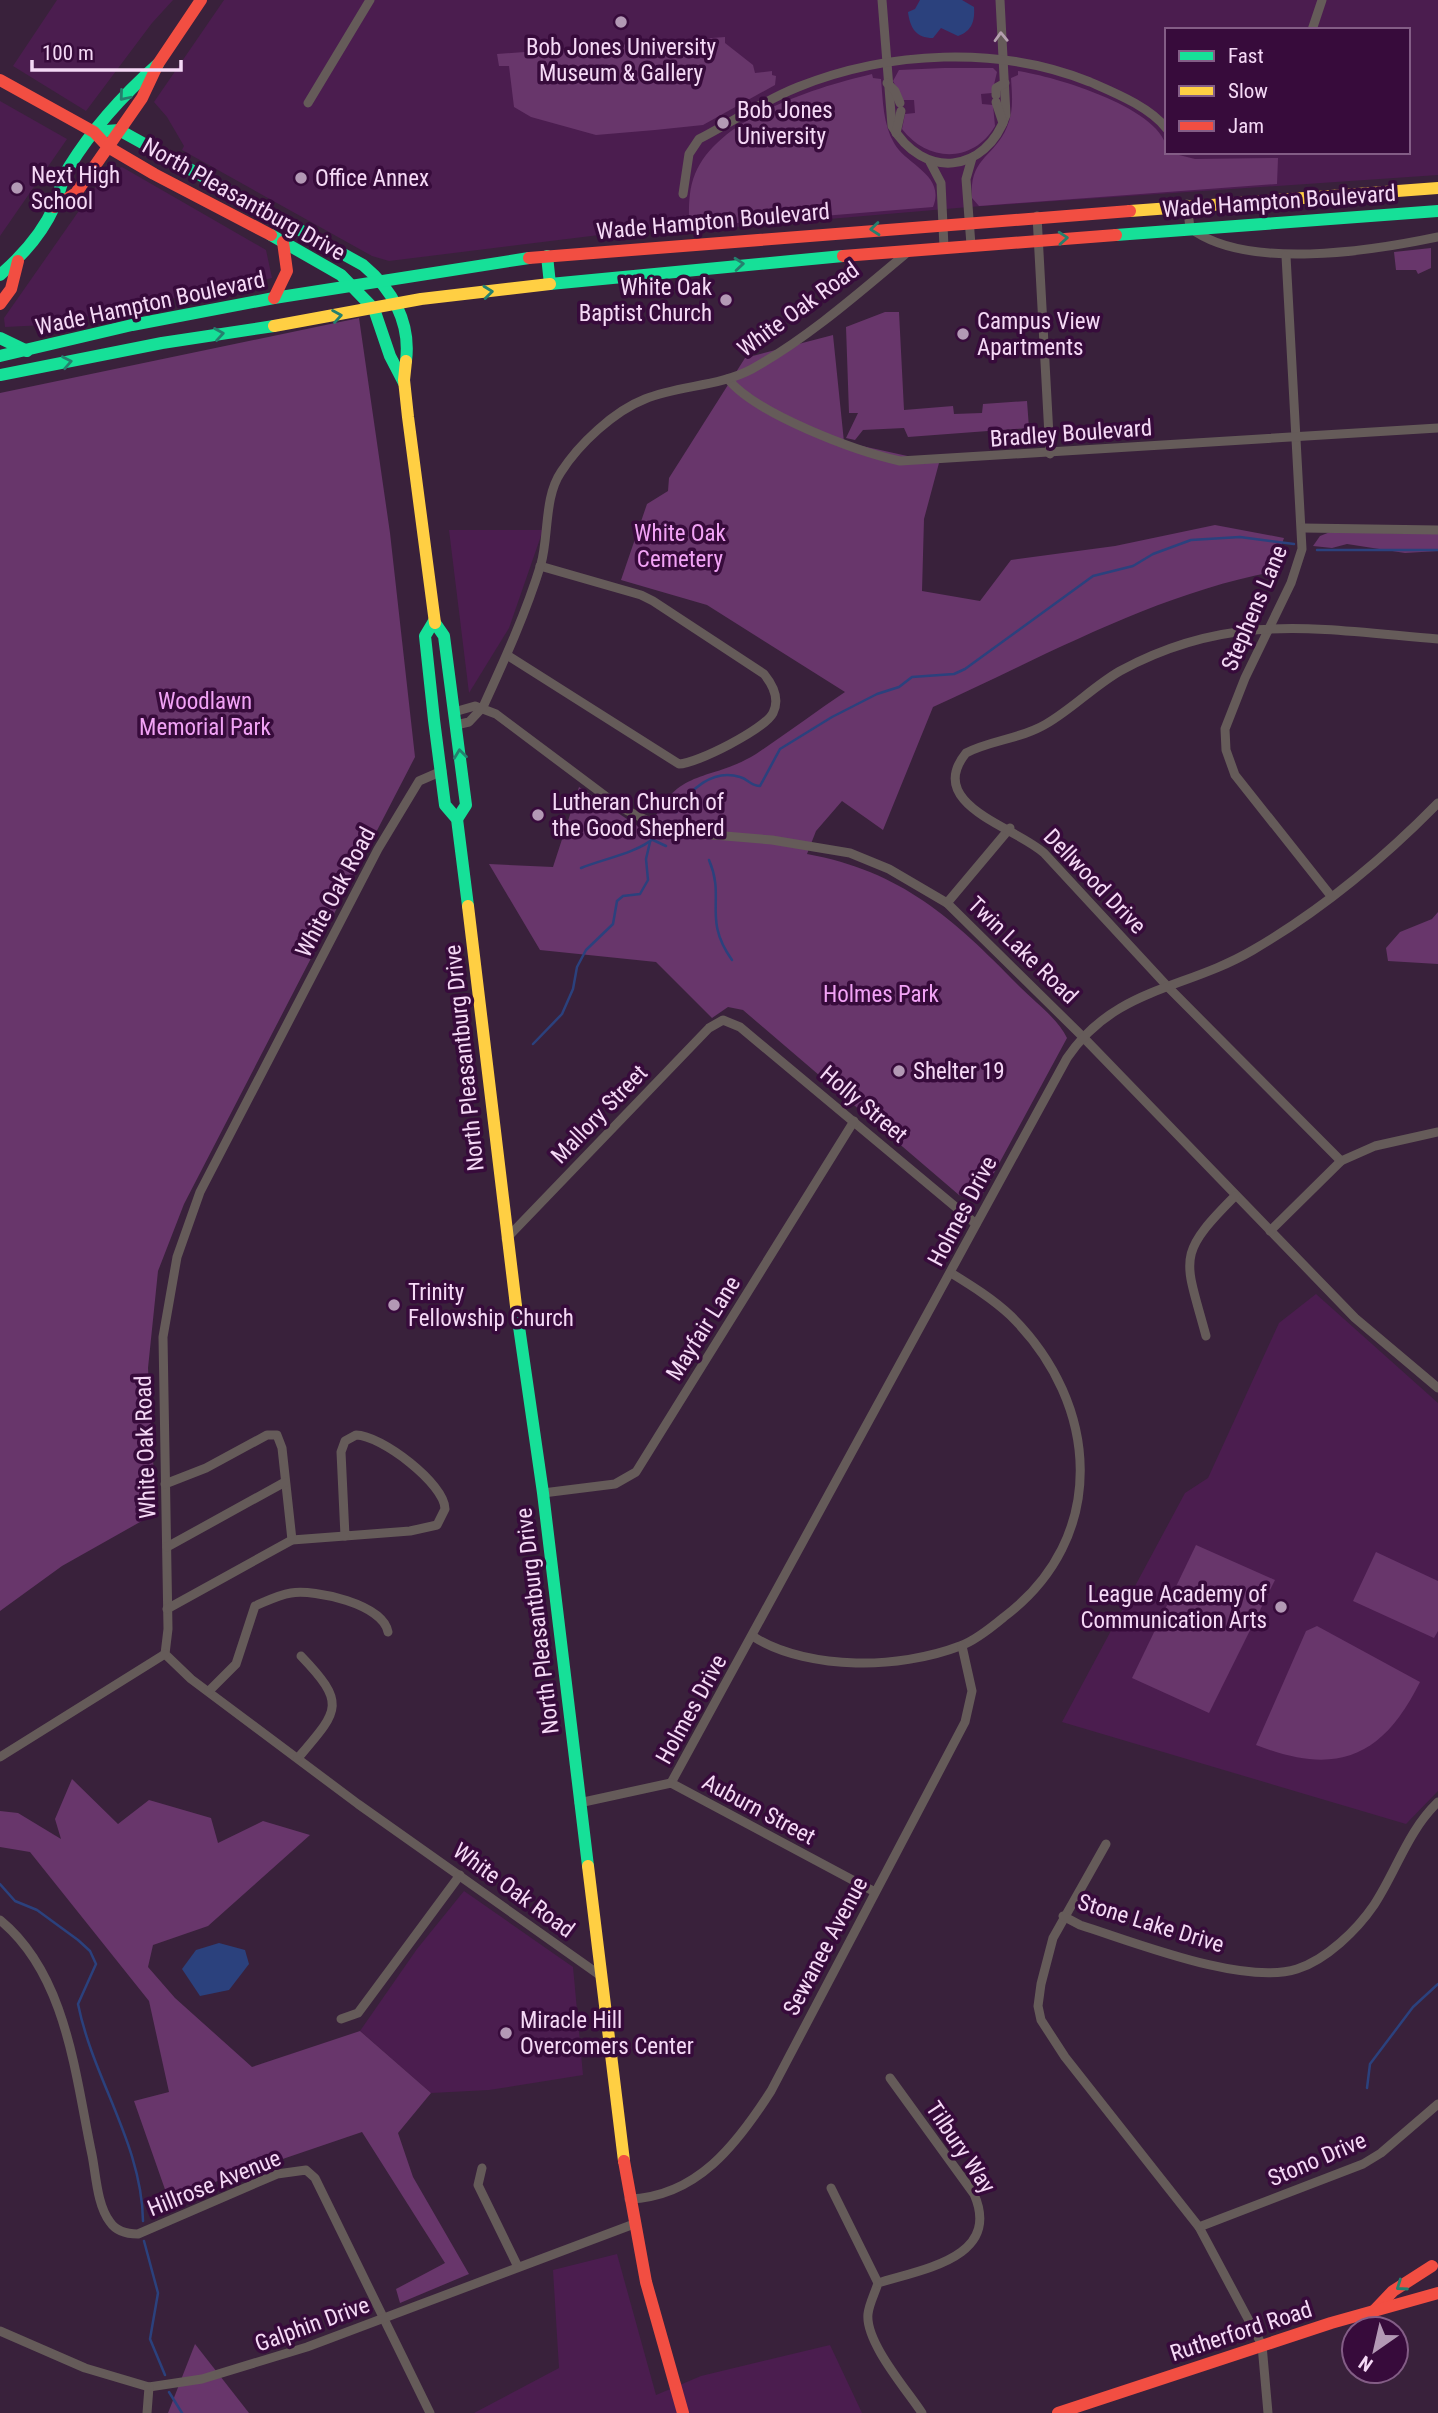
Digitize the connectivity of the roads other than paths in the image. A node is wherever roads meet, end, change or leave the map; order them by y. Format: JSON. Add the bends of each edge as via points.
{"nodes":[{"id":1,"x":201,"y":0,"type":"edge"},
{"id":2,"x":370,"y":0,"type":"edge"},
{"id":3,"x":882,"y":0,"type":"edge"},
{"id":4,"x":1000,"y":0,"type":"edge"},
{"id":5,"x":1322,"y":0,"type":"edge"},
{"id":6,"x":1313,"y":28,"type":"edge"},
{"id":7,"x":1002,"y":60,"type":"junction"},
{"id":8,"x":885,"y":61,"type":"junction"},
{"id":9,"x":158,"y":64,"type":"junction"},
{"id":10,"x":0,"y":80,"type":"edge"},
{"id":11,"x":887,"y":83,"type":"junction"},
{"id":12,"x":1005,"y":83,"type":"junction"},
{"id":13,"x":308,"y":103,"type":"dead end"},
{"id":14,"x":1003,"y":123,"type":"junction"},
{"id":15,"x":1165,"y":127,"type":"edge"},
{"id":16,"x":119,"y":130,"type":"junction"},
{"id":17,"x":94,"y":132,"type":"junction"},
{"id":18,"x":896,"y":133,"type":"junction"},
{"id":19,"x":108,"y":147,"type":"junction"},
{"id":20,"x":972,"y":158,"type":"junction"},
{"id":21,"x":930,"y":162,"type":"junction"},
{"id":22,"x":1438,"y":188,"type":"edge"},
{"id":23,"x":682,"y":194,"type":"dead end"},
{"id":24,"x":1187,"y":204,"type":"junction"},
{"id":25,"x":54,"y":207,"type":"junction"},
{"id":26,"x":1438,"y":211,"type":"edge"},
{"id":27,"x":1037,"y":216,"type":"junction"},
{"id":28,"x":970,"y":221,"type":"junction"},
{"id":29,"x":943,"y":223,"type":"junction"},
{"id":30,"x":1190,"y":228,"type":"junction"},
{"id":31,"x":840,"y":232,"type":"junction"},
{"id":32,"x":1438,"y":237,"type":"edge"},
{"id":33,"x":1038,"y":240,"type":"junction"},
{"id":34,"x":283,"y":242,"type":"junction"},
{"id":35,"x":971,"y":245,"type":"junction"},
{"id":36,"x":944,"y":247,"type":"junction"},
{"id":37,"x":910,"y":250,"type":"junction"},
{"id":38,"x":844,"y":255,"type":"junction"},
{"id":39,"x":547,"y":256,"type":"junction"},
{"id":40,"x":1286,"y":256,"type":"junction"},
{"id":41,"x":18,"y":261,"type":"junction"},
{"id":42,"x":445,"y":270,"type":"junction"},
{"id":43,"x":0,"y":275,"type":"edge"},
{"id":44,"x":382,"y":280,"type":"junction"},
{"id":45,"x":550,"y":284,"type":"junction"},
{"id":46,"x":353,"y":285,"type":"junction"},
{"id":47,"x":450,"y":296,"type":"junction"},
{"id":48,"x":274,"y":298,"type":"junction"},
{"id":49,"x":0,"y":304,"type":"edge"},
{"id":50,"x":397,"y":304,"type":"junction"},
{"id":51,"x":374,"y":309,"type":"junction"},
{"id":52,"x":0,"y":338,"type":"edge"},
{"id":53,"x":29,"y":351,"type":"junction"},
{"id":54,"x":15,"y":355,"type":"junction"},
{"id":55,"x":0,"y":356,"type":"edge"},
{"id":56,"x":0,"y":363,"type":"edge"},
{"id":57,"x":0,"y":375,"type":"edge"},
{"id":58,"x":727,"y":379,"type":"junction"},
{"id":59,"x":404,"y":383,"type":"junction"},
{"id":60,"x":1438,"y":428,"type":"edge"},
{"id":61,"x":1298,"y":437,"type":"junction"},
{"id":62,"x":1050,"y":454,"type":"junction"},
{"id":63,"x":1303,"y":528,"type":"junction"},
{"id":64,"x":1438,"y":530,"type":"edge"},
{"id":65,"x":540,"y":566,"type":"junction"},
{"id":66,"x":434,"y":621,"type":"junction"},
{"id":67,"x":1269,"y":627,"type":"junction"},
{"id":68,"x":1438,"y":639,"type":"edge"},
{"id":69,"x":507,"y":654,"type":"junction"},
{"id":70,"x":483,"y":707,"type":"junction"},
{"id":71,"x":454,"y":712,"type":"junction"},
{"id":72,"x":456,"y":725,"type":"junction"},
{"id":73,"x":442,"y":771,"type":"junction"},
{"id":74,"x":1438,"y":803,"type":"edge"},
{"id":75,"x":457,"y":819,"type":"junction"},
{"id":76,"x":1010,"y":828,"type":"junction"},
{"id":77,"x":1331,"y":896,"type":"junction"},
{"id":78,"x":947,"y":903,"type":"junction"},
{"id":79,"x":1168,"y":987,"type":"junction"},
{"id":80,"x":723,"y":1020,"type":"joint"},
{"id":81,"x":1082,"y":1036,"type":"junction"},
{"id":82,"x":854,"y":1121,"type":"junction"},
{"id":83,"x":1438,"y":1132,"type":"edge"},
{"id":84,"x":1341,"y":1161,"type":"junction"},
{"id":85,"x":1235,"y":1195,"type":"junction"},
{"id":86,"x":976,"y":1224,"type":"junction"},
{"id":87,"x":1270,"y":1231,"type":"junction"},
{"id":88,"x":506,"y":1239,"type":"junction"},
{"id":89,"x":951,"y":1273,"type":"junction"},
{"id":90,"x":1206,"y":1336,"type":"dead end"},
{"id":91,"x":1438,"y":1374,"type":"edge"},
{"id":92,"x":1435,"y":1385,"type":"edge"},
{"id":93,"x":285,"y":1482,"type":"junction"},
{"id":94,"x":165,"y":1484,"type":"junction"},
{"id":95,"x":543,"y":1493,"type":"junction"},
{"id":96,"x":345,"y":1535,"type":"junction"},
{"id":97,"x":292,"y":1540,"type":"junction"},
{"id":98,"x":167,"y":1547,"type":"junction"},
{"id":99,"x":167,"y":1609,"type":"junction"},
{"id":100,"x":388,"y":1632,"type":"dead end"},
{"id":101,"x":754,"y":1637,"type":"junction"},
{"id":102,"x":962,"y":1646,"type":"junction"},
{"id":103,"x":165,"y":1654,"type":"junction"},
{"id":104,"x":301,"y":1656,"type":"dead end"},
{"id":105,"x":209,"y":1691,"type":"junction"},
{"id":106,"x":0,"y":1757,"type":"edge"},
{"id":107,"x":298,"y":1758,"type":"junction"},
{"id":108,"x":671,"y":1783,"type":"junction"},
{"id":109,"x":1438,"y":1802,"type":"edge"},
{"id":110,"x":579,"y":1803,"type":"junction"},
{"id":111,"x":1106,"y":1843,"type":"dead end"},
{"id":112,"x":460,"y":1875,"type":"junction"},
{"id":113,"x":875,"y":1892,"type":"junction"},
{"id":114,"x":1063,"y":1916,"type":"junction"},
{"id":115,"x":0,"y":1920,"type":"edge"},
{"id":116,"x":601,"y":1976,"type":"junction"},
{"id":117,"x":341,"y":2019,"type":"dead end"},
{"id":118,"x":890,"y":2078,"type":"dead end"},
{"id":119,"x":1438,"y":2104,"type":"edge"},
{"id":120,"x":482,"y":2168,"type":"dead end"},
{"id":121,"x":831,"y":2188,"type":"dead end"},
{"id":122,"x":629,"y":2199,"type":"junction"},
{"id":123,"x":634,"y":2224,"type":"junction"},
{"id":124,"x":1199,"y":2227,"type":"junction"},
{"id":125,"x":1435,"y":2263,"type":"edge"},
{"id":126,"x":518,"y":2267,"type":"junction"},
{"id":127,"x":878,"y":2283,"type":"junction"},
{"id":128,"x":1437,"y":2292,"type":"edge"},
{"id":129,"x":1422,"y":2297,"type":"junction"},
{"id":130,"x":1374,"y":2311,"type":"junction"},
{"id":131,"x":383,"y":2318,"type":"junction"},
{"id":132,"x":0,"y":2331,"type":"edge"},
{"id":133,"x":1262,"y":2345,"type":"junction"},
{"id":134,"x":149,"y":2387,"type":"junction"},
{"id":135,"x":147,"y":2413,"type":"edge"},
{"id":136,"x":430,"y":2413,"type":"edge"},
{"id":137,"x":683,"y":2413,"type":"edge"},
{"id":138,"x":922,"y":2413,"type":"edge"},
{"id":139,"x":1058,"y":2413,"type":"edge"},
{"id":140,"x":1268,"y":2413,"type":"edge"}],
"edges":[{"from":1,"to":9,"type":"main road","name":"North Pleasantburg Drive"},
{"from":2,"to":13,"type":"street"},
{"from":3,"to":8,"type":"street"},
{"from":7,"to":4,"type":"street","one_way":true},
{"from":5,"to":6,"type":"street"},
{"from":7,"to":8,"type":"street"},
{"from":7,"to":12,"type":"street"},
{"from":7,"to":15,"type":"street","via":[[1067,73],[1139,107]]},
{"from":8,"to":11,"type":"street"},
{"from":8,"to":23,"type":"street","via":[[797,88],[699,139],[689,154]]},
{"from":9,"to":16,"type":"main road","name":"North Pleasantburg Drive"},
{"from":9,"to":17,"type":"main road","name":"North Pleasantburg Drive","one_way":true,"via":[[130,88]]},
{"from":10,"to":17,"type":"main road"},
{"from":11,"to":18,"type":"street"},
{"from":11,"to":18,"type":"street","via":[[900,107]]},
{"from":12,"to":14,"type":"street"},
{"from":12,"to":14,"type":"street","via":[[996,88]]},
{"from":14,"to":20,"type":"street","via":[[988,148]]},
{"from":16,"to":17,"type":"main road","name":"North Pleasantburg Drive"},
{"from":16,"to":19,"type":"main road"},
{"from":16,"to":44,"type":"main road","name":"North Pleasantburg Drive"},
{"from":17,"to":19,"type":"main road","name":"North Pleasantburg Drive"},
{"from":17,"to":25,"type":"main road","via":[[60,183]]},
{"from":18,"to":21,"type":"street","via":[[914,153]]},
{"from":19,"to":25,"type":"main road","via":[[76,192]]},
{"from":19,"to":34,"type":"main road","name":"North Pleasantburg Drive"},
{"from":20,"to":21,"type":"street"},
{"from":20,"to":28,"type":"street","via":[[966,178]]},
{"from":21,"to":29,"type":"street","via":[[941,183]]},
{"from":22,"to":24,"type":"main road","name":"Wade Hampton Boulevard"},
{"from":24,"to":27,"type":"main road","name":"Wade Hampton Boulevard"},
{"from":24,"to":30,"type":"street"},
{"from":25,"to":41,"type":"main road"},
{"from":26,"to":30,"type":"main road","name":"Wade Hampton Boulevard"},
{"from":27,"to":28,"type":"main road","name":"Wade Hampton Boulevard"},
{"from":27,"to":33,"type":"street"},
{"from":28,"to":29,"type":"main road","name":"Wade Hampton Boulevard"},
{"from":28,"to":35,"type":"street"},
{"from":29,"to":31,"type":"main road","name":"Wade Hampton Boulevard","one_way":true},
{"from":29,"to":36,"type":"street"},
{"from":33,"to":30,"type":"main road","name":"Wade Hampton Boulevard","one_way":true},
{"from":30,"to":40,"type":"street","via":[[1220,243]]},
{"from":31,"to":38,"type":"main road"},
{"from":31,"to":39,"type":"main road","name":"Wade Hampton Boulevard"},
{"from":32,"to":40,"type":"street"},
{"from":33,"to":35,"type":"main road","name":"Wade Hampton Boulevard"},
{"from":33,"to":62,"type":"street"},
{"from":34,"to":46,"type":"main road","name":"North Pleasantburg Drive"},
{"from":34,"to":48,"type":"main road","via":[[290,269]]},
{"from":35,"to":36,"type":"main road","name":"Wade Hampton Boulevard"},
{"from":36,"to":37,"type":"main road","name":"Wade Hampton Boulevard"},
{"from":37,"to":38,"type":"main road","name":"Wade Hampton Boulevard"},
{"from":37,"to":58,"type":"street","name":"White Oak Road","via":[[776,353]]},
{"from":45,"to":38,"type":"main road","name":"Wade Hampton Boulevard","one_way":true},
{"from":39,"to":42,"type":"main road","name":"Wade Hampton Boulevard"},
{"from":39,"to":45,"type":"main road"},
{"from":40,"to":61,"type":"street","name":"Stephens Lane"},
{"from":41,"to":43,"type":"main road"},
{"from":41,"to":49,"type":"main road","via":[[11,289]]},
{"from":42,"to":44,"type":"main road","name":"Wade Hampton Boulevard"},
{"from":42,"to":47,"type":"main road"},
{"from":44,"to":46,"type":"main road","name":"Wade Hampton Boulevard"},
{"from":44,"to":50,"type":"main road","name":"North Pleasantburg Drive"},
{"from":47,"to":45,"type":"main road","name":"Wade Hampton Boulevard","one_way":true},
{"from":46,"to":48,"type":"main road","name":"Wade Hampton Boulevard"},
{"from":46,"to":51,"type":"main road","name":"North Pleasantburg Drive"},
{"from":47,"to":50,"type":"main road","name":"Wade Hampton Boulevard"},
{"from":48,"to":53,"type":"main road","name":"Wade Hampton Boulevard","via":[[62,340]]},
{"from":50,"to":51,"type":"main road","name":"Wade Hampton Boulevard"},
{"from":50,"to":59,"type":"main road","name":"North Pleasantburg Drive","via":[[410,352]]},
{"from":57,"to":51,"type":"main road","name":"Wade Hampton Boulevard","one_way":true},
{"from":51,"to":59,"type":"main road","name":"North Pleasantburg Drive"},
{"from":52,"to":53,"type":"main road"},
{"from":53,"to":54,"type":"main road","name":"Wade Hampton Boulevard"},
{"from":54,"to":55,"type":"main road","name":"Wade Hampton Boulevard"},
{"from":54,"to":56,"type":"main road"},
{"from":58,"to":62,"type":"street","name":"Bradley Boulevard","via":[[761,405],[878,456],[916,461]]},
{"from":58,"to":65,"type":"street","name":"White Oak Road","via":[[645,399],[606,424],[580,450],[554,486]]},
{"from":59,"to":66,"type":"main road","name":"North Pleasantburg Drive"},
{"from":60,"to":61,"type":"street","name":"Bradley Boulevard"},
{"from":61,"to":62,"type":"street","name":"Bradley Boulevard"},
{"from":61,"to":63,"type":"street","name":"Stephens Lane"},
{"from":63,"to":64,"type":"street"},
{"from":63,"to":67,"type":"street","name":"Stephens Lane","via":[[1297,568]]},
{"from":65,"to":69,"type":"street","name":"White Oak Road"},
{"from":65,"to":69,"type":"street","via":[[653,601],[764,674],[775,692],[774,711],[765,723],[702,758],[678,764]]},
{"from":66,"to":71,"type":"main road","name":"North Pleasantburg Drive","via":[[444,636]]},
{"from":66,"to":73,"type":"main road","name":"North Pleasantburg Drive","via":[[425,636]]},
{"from":67,"to":68,"type":"street","name":"Dellwood Drive"},
{"from":67,"to":76,"type":"street","name":"Dellwood Drive","via":[[1217,634],[1153,654],[1117,673],[1046,724],[965,753],[956,772],[961,799]]},
{"from":67,"to":77,"type":"street","name":"Stephens Lane","via":[[1231,711],[1225,729],[1226,750],[1245,789]]},
{"from":69,"to":70,"type":"street","name":"White Oak Road"},
{"from":70,"to":71,"type":"street"},
{"from":70,"to":72,"type":"street","via":[[469,722]]},
{"from":70,"to":78,"type":"street","name":"Twin Lake Road","via":[[620,807],[656,825],[857,855]]},
{"from":71,"to":72,"type":"main road","name":"North Pleasantburg Drive"},
{"from":75,"to":72,"type":"main road","name":"North Pleasantburg Drive","one_way":true,"via":[[466,805]]},
{"from":73,"to":75,"type":"main road","name":"North Pleasantburg Drive","via":[[445,806]]},
{"from":73,"to":94,"type":"street","name":"White Oak Road","via":[[419,781],[379,849],[200,1192],[177,1257],[163,1337]]},
{"from":74,"to":77,"type":"street","name":"Holmes Drive"},
{"from":75,"to":88,"type":"main road","name":"North Pleasantburg Drive"},
{"from":76,"to":78,"type":"street"},
{"from":76,"to":79,"type":"street","name":"Dellwood Drive","via":[[1053,861]]},
{"from":77,"to":79,"type":"street","name":"Holmes Drive","via":[[1239,958]]},
{"from":78,"to":81,"type":"street","name":"Twin Lake Road"},
{"from":79,"to":81,"type":"street","name":"Holmes Drive","via":[[1129,1002]]},
{"from":79,"to":84,"type":"street","name":"Dellwood Drive"},
{"from":80,"to":82,"type":"street","name":"Holly Street","via":[[740,1027]]},
{"from":80,"to":88,"type":"street","name":"Mallory Street","via":[[709,1028]]},
{"from":81,"to":85,"type":"street","name":"Twin Lake Road"},
{"from":81,"to":86,"type":"street","name":"Holmes Drive"},
{"from":82,"to":86,"type":"street","name":"Holly Street"},
{"from":82,"to":95,"type":"street","name":"Mayfair Lane","via":[[636,1472],[615,1484]]},
{"from":83,"to":84,"type":"street","via":[[1375,1146]]},
{"from":84,"to":87,"type":"street"},
{"from":85,"to":87,"type":"street","name":"Twin Lake Road"},
{"from":85,"to":90,"type":"street","via":[[1206,1225],[1189,1256]]},
{"from":86,"to":89,"type":"street","name":"Holmes Drive"},
{"from":87,"to":92,"type":"street","name":"Twin Lake Road","via":[[1355,1318]]},
{"from":88,"to":95,"type":"main road","name":"North Pleasantburg Drive"},
{"from":89,"to":101,"type":"street","name":"Holmes Drive"},
{"from":89,"to":102,"type":"street","via":[[1000,1306],[1043,1356],[1065,1399],[1082,1464],[1075,1520],[1052,1570],[1018,1607]]},
{"from":91,"to":92,"type":"street"},
{"from":93,"to":94,"type":"street","via":[[282,1448],[274,1433]]},
{"from":93,"to":97,"type":"street"},
{"from":93,"to":98,"type":"street"},
{"from":94,"to":98,"type":"street","name":"White Oak Road"},
{"from":95,"to":110,"type":"main road","name":"North Pleasantburg Drive"},
{"from":96,"to":96,"type":"street","via":[[433,1527],[444,1513],[444,1500],[440,1491],[384,1443],[370,1436],[353,1436],[341,1452]]},
{"from":96,"to":97,"type":"street"},
{"from":97,"to":99,"type":"street"},
{"from":98,"to":99,"type":"street","name":"White Oak Road"},
{"from":99,"to":103,"type":"street","name":"White Oak Road"},
{"from":100,"to":105,"type":"street","via":[[381,1619],[333,1596],[301,1591],[277,1596],[255,1606],[236,1664]]},
{"from":101,"to":102,"type":"street","via":[[801,1655],[843,1663],[897,1661]]},
{"from":101,"to":108,"type":"street","name":"Holmes Drive"},
{"from":102,"to":113,"type":"street","name":"Sewanee Avenue","via":[[972,1691],[965,1722]]},
{"from":103,"to":105,"type":"street","name":"White Oak Road"},
{"from":103,"to":106,"type":"street"},
{"from":104,"to":107,"type":"street","via":[[330,1690],[334,1704]]},
{"from":105,"to":107,"type":"street","name":"White Oak Road"},
{"from":107,"to":112,"type":"street","name":"White Oak Road"},
{"from":108,"to":110,"type":"street","name":"Auburn Street"},
{"from":108,"to":113,"type":"street","name":"Auburn Street"},
{"from":109,"to":114,"type":"street","name":"Stone Lake Drive","via":[[1413,1832],[1366,1916],[1328,1951],[1297,1969],[1265,1972],[1210,1964]]},
{"from":110,"to":116,"type":"main road","name":"North Pleasantburg Drive"},
{"from":111,"to":114,"type":"street"},
{"from":112,"to":116,"type":"street","name":"White Oak Road"},
{"from":112,"to":117,"type":"street","via":[[358,2012]]},
{"from":113,"to":122,"type":"street","name":"Sewanee Avenue","via":[[771,2091],[743,2135],[717,2163],[688,2183],[650,2199]]},
{"from":114,"to":124,"type":"street","name":"Stone Lake Drive","via":[[1041,1984],[1041,2020]]},
{"from":115,"to":131,"type":"street","name":"Hillrose Avenue","via":[[21,1941],[50,1988],[70,2050],[101,2200],[112,2225],[138,2234],[277,2174],[306,2170],[315,2178]]},
{"from":116,"to":122,"type":"main road","name":"North Pleasantburg Drive"},
{"from":118,"to":127,"type":"street","name":"Tilbury Way","via":[[974,2194],[981,2225],[971,2244],[954,2258]]},
{"from":119,"to":124,"type":"street","name":"Stono Drive","via":[[1363,2164]]},
{"from":120,"to":126,"type":"street","via":[[478,2185]]},
{"from":121,"to":127,"type":"street"},
{"from":122,"to":123,"type":"main road","name":"North Pleasantburg Drive"},
{"from":123,"to":126,"type":"street","name":"Galphin Drive"},
{"from":123,"to":137,"type":"main road","name":"North Pleasantburg Drive"},
{"from":124,"to":133,"type":"street","name":"Stone Lake Drive"},
{"from":125,"to":129,"type":"main road","via":[[1423,2283]]},
{"from":125,"to":130,"type":"main road","one_way":true,"via":[[1393,2291]]},
{"from":126,"to":131,"type":"street","name":"Galphin Drive"},
{"from":127,"to":138,"type":"street","via":[[868,2316],[871,2336]]},
{"from":128,"to":129,"type":"main road","name":"Rutherford Road"},
{"from":129,"to":130,"type":"main road","name":"Rutherford Road"},
{"from":130,"to":133,"type":"main road","name":"Rutherford Road"},
{"from":131,"to":134,"type":"street","name":"Galphin Drive","via":[[261,2364]]},
{"from":131,"to":136,"type":"street","name":"Hillrose Avenue"},
{"from":132,"to":134,"type":"street","name":"Galphin Drive","via":[[85,2368]]},
{"from":133,"to":139,"type":"main road","name":"Rutherford Road"},
{"from":133,"to":140,"type":"street"},
{"from":134,"to":135,"type":"street"}]}
